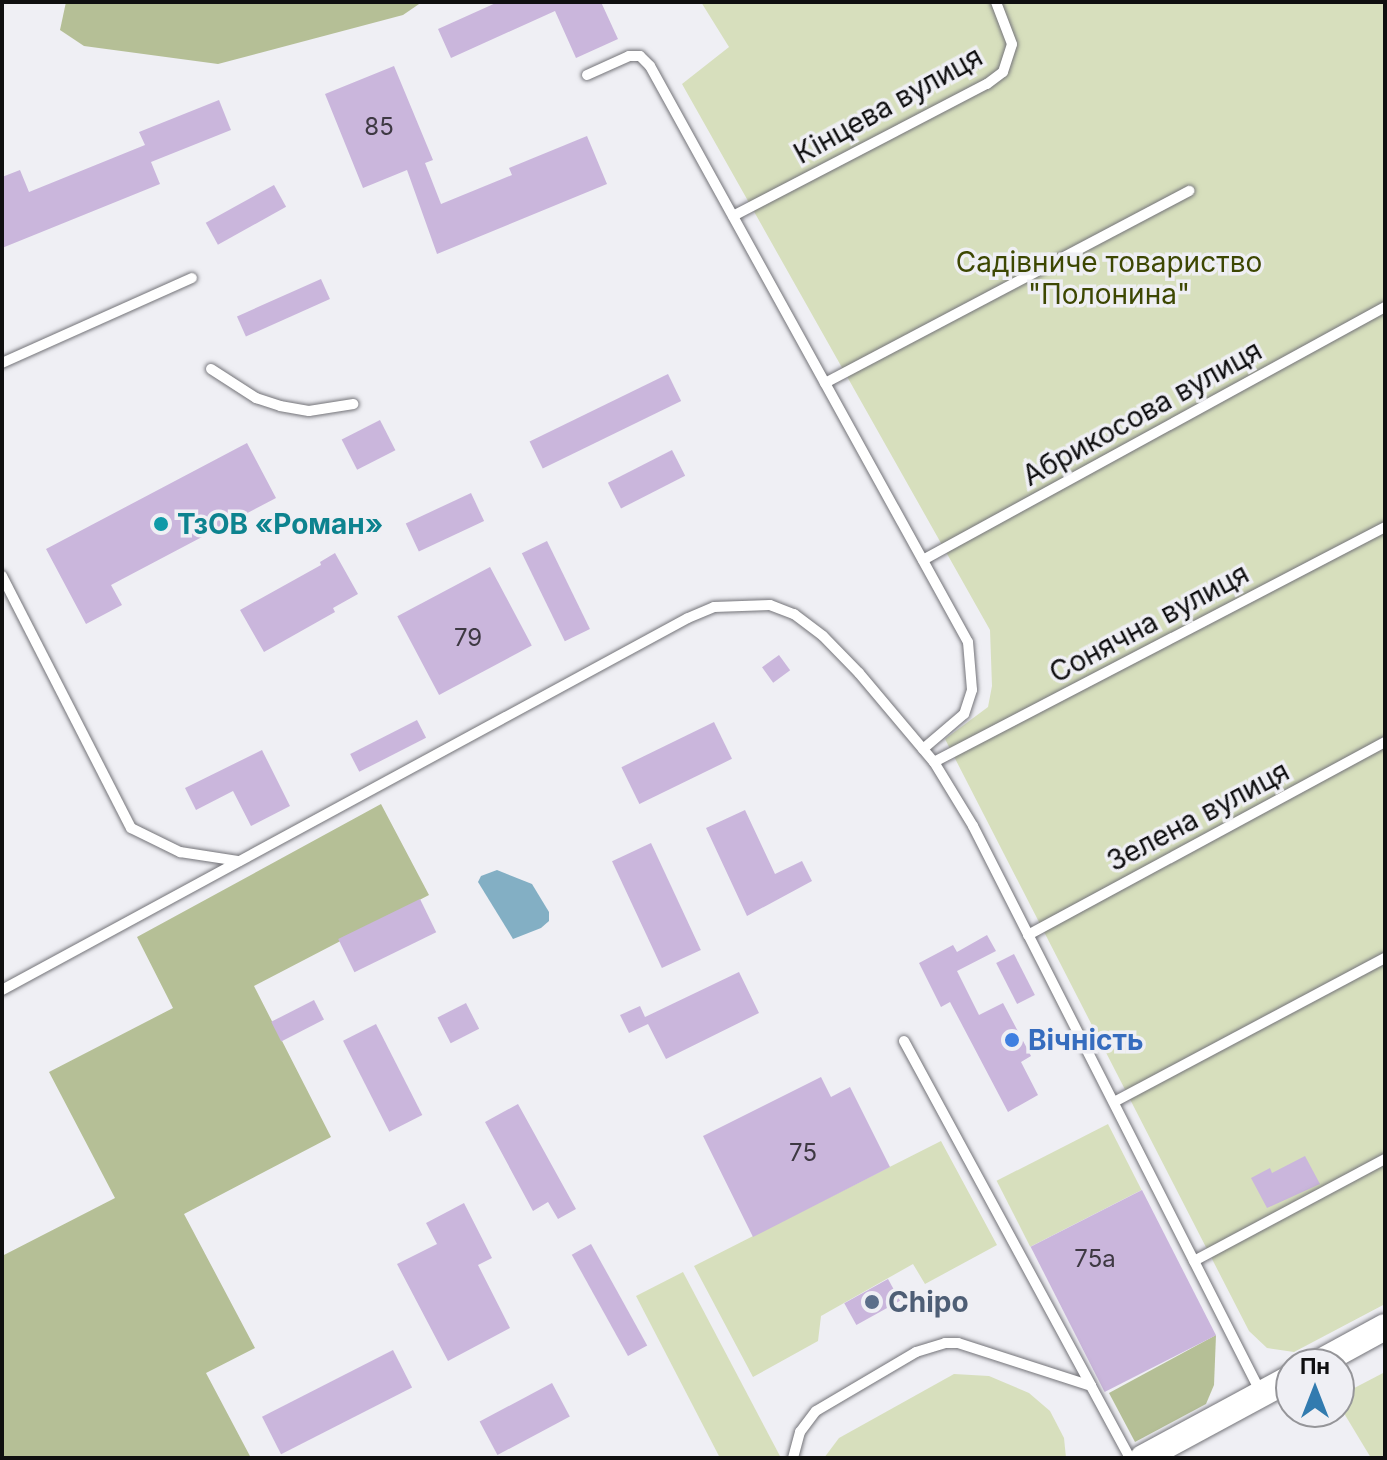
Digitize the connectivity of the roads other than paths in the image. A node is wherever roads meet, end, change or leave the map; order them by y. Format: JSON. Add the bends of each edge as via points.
{"nodes":[{"id":1,"x":996,"y":2,"type":"edge"},
{"id":2,"x":587,"y":75,"type":"dead end"},
{"id":3,"x":1189,"y":191,"type":"dead end"},
{"id":4,"x":733,"y":216,"type":"junction"},
{"id":5,"x":192,"y":278,"type":"dead end"},
{"id":6,"x":1385,"y":307,"type":"edge"},
{"id":7,"x":2,"y":363,"type":"edge"},
{"id":8,"x":211,"y":369,"type":"dead end"},
{"id":9,"x":825,"y":383,"type":"junction"},
{"id":10,"x":353,"y":404,"type":"dead end"},
{"id":11,"x":1385,"y":527,"type":"edge"},
{"id":12,"x":923,"y":560,"type":"junction"},
{"id":13,"x":2,"y":576,"type":"edge"},
{"id":14,"x":1385,"y":742,"type":"edge"},
{"id":15,"x":923,"y":749,"type":"junction"},
{"id":16,"x":934,"y":762,"type":"junction"},
{"id":17,"x":239,"y":861,"type":"junction"},
{"id":18,"x":1032,"y":933,"type":"junction"},
{"id":19,"x":1385,"y":958,"type":"edge"},
{"id":20,"x":2,"y":990,"type":"edge"},
{"id":21,"x":904,"y":1041,"type":"dead end"},
{"id":22,"x":1117,"y":1101,"type":"junction"},
{"id":23,"x":1385,"y":1159,"type":"edge"},
{"id":24,"x":1198,"y":1258,"type":"junction"},
{"id":25,"x":1385,"y":1327,"type":"edge"},
{"id":26,"x":1346,"y":1348,"type":"edge"},
{"id":27,"x":1091,"y":1386,"type":"junction"},
{"id":28,"x":1275,"y":1387,"type":"edge"},
{"id":29,"x":1262,"y":1394,"type":"junction"},
{"id":30,"x":793,"y":1458,"type":"edge"},
{"id":31,"x":1130,"y":1458,"type":"edge"},
{"id":32,"x":1143,"y":1458,"type":"edge"}],
"edges":[{"from":1,"to":4,"type":"lane","name":"Кінцева вулиця","via":[[1012,44],[1003,72]]},
{"from":2,"to":4,"type":"lane","via":[[629,56],[646,61]]},
{"from":3,"to":9,"type":"lane"},
{"from":4,"to":9,"type":"lane"},
{"from":5,"to":7,"type":"lane"},
{"from":6,"to":12,"type":"lane","name":"Абрикосова вулиця"},
{"from":8,"to":10,"type":"lane","via":[[232,386],[280,406],[309,411]]},
{"from":9,"to":12,"type":"lane"},
{"from":11,"to":16,"type":"lane","name":"Сонячна вулиця"},
{"from":12,"to":15,"type":"lane","via":[[968,642],[973,669],[964,714]]},
{"from":13,"to":17,"type":"lane","via":[[131,828],[180,852]]},
{"from":14,"to":18,"type":"lane","name":"Зелена вулиця"},
{"from":15,"to":16,"type":"lane"},
{"from":15,"to":17,"type":"lane","via":[[859,673],[794,614],[770,605],[714,607]]},
{"from":16,"to":18,"type":"lane"},
{"from":17,"to":20,"type":"lane"},
{"from":18,"to":22,"type":"lane"},
{"from":19,"to":22,"type":"lane"},
{"from":21,"to":27,"type":"lane"},
{"from":22,"to":24,"type":"lane"},
{"from":23,"to":24,"type":"lane"},
{"from":24,"to":29,"type":"lane"},
{"from":25,"to":26,"type":"street"},
{"from":27,"to":30,"type":"lane","via":[[958,1343],[932,1345],[816,1411],[800,1432]]},
{"from":27,"to":31,"type":"lane"},
{"from":28,"to":29,"type":"street"},
{"from":29,"to":32,"type":"street"}]}
